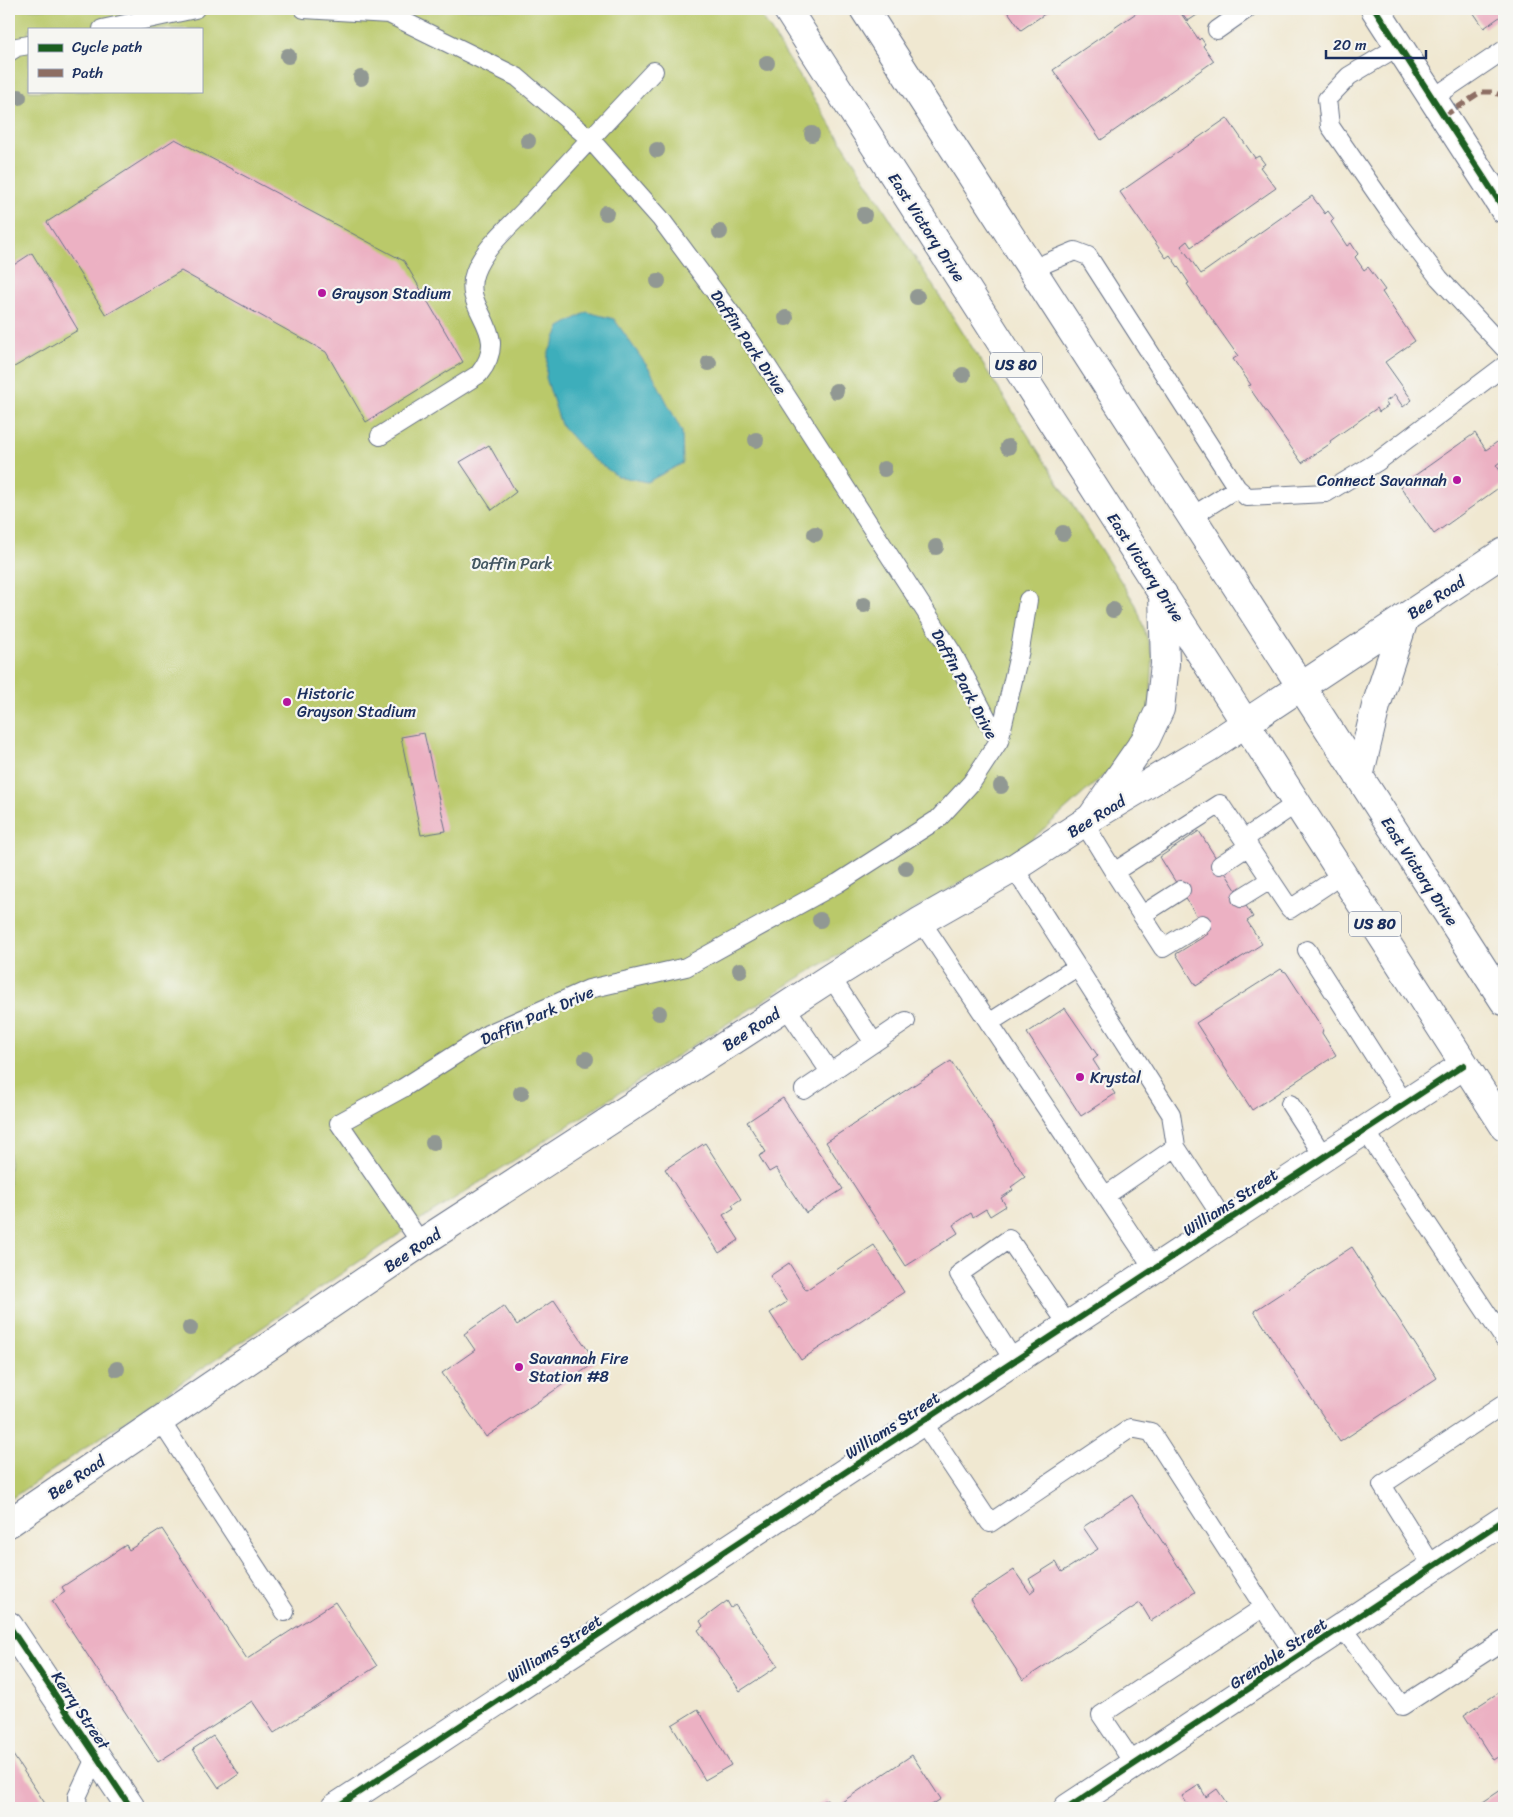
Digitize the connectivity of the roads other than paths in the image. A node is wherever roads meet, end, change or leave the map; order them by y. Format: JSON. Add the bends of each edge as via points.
{"nodes":[{"id":1,"x":195,"y":9,"type":"edge"},
{"id":2,"x":304,"y":9,"type":"edge"},
{"id":3,"x":787,"y":9,"type":"edge"},
{"id":4,"x":864,"y":9,"type":"edge"},
{"id":5,"x":1247,"y":9,"type":"edge"},
{"id":6,"x":1375,"y":9,"type":"edge"},
{"id":7,"x":390,"y":11,"type":"edge"},
{"id":8,"x":107,"y":28,"type":"edge"},
{"id":9,"x":1217,"y":30,"type":"dead end"},
{"id":10,"x":28,"y":45,"type":"edge"},
{"id":11,"x":1399,"y":46,"type":"junction"},
{"id":12,"x":1504,"y":50,"type":"edge"},
{"id":13,"x":9,"y":52,"type":"edge"},
{"id":14,"x":654,"y":71,"type":"dead end"},
{"id":15,"x":1433,"y":98,"type":"junction"},
{"id":16,"x":590,"y":139,"type":"junction"},
{"id":17,"x":1503,"y":204,"type":"edge"},
{"id":18,"x":1032,"y":269,"type":"junction"},
{"id":19,"x":1504,"y":348,"type":"edge"},
{"id":20,"x":1504,"y":366,"type":"edge"},
{"id":21,"x":380,"y":436,"type":"dead end"},
{"id":22,"x":1237,"y":488,"type":"junction"},
{"id":23,"x":1192,"y":518,"type":"junction"},
{"id":24,"x":1504,"y":552,"type":"edge"},
{"id":25,"x":1163,"y":594,"type":"junction"},
{"id":26,"x":1028,"y":600,"type":"dead end"},
{"id":27,"x":1405,"y":617,"type":"junction"},
{"id":28,"x":1300,"y":686,"type":"junction"},
{"id":29,"x":1246,"y":722,"type":"junction"},
{"id":30,"x":998,"y":741,"type":"junction"},
{"id":31,"x":1359,"y":778,"type":"junction"},
{"id":32,"x":1297,"y":802,"type":"junction"},
{"id":33,"x":1088,"y":820,"type":"junction"},
{"id":34,"x":1246,"y":842,"type":"junction"},
{"id":35,"x":1220,"y":865,"type":"dead end"},
{"id":36,"x":1014,"y":868,"type":"junction"},
{"id":37,"x":1114,"y":872,"type":"junction"},
{"id":38,"x":1343,"y":874,"type":"junction"},
{"id":39,"x":1270,"y":880,"type":"junction"},
{"id":40,"x":1181,"y":890,"type":"dead end"},
{"id":41,"x":1241,"y":898,"type":"dead end"},
{"id":42,"x":1142,"y":915,"type":"junction"},
{"id":43,"x":921,"y":922,"type":"junction"},
{"id":44,"x":1202,"y":924,"type":"dead end"},
{"id":45,"x":1307,"y":950,"type":"dead end"},
{"id":46,"x":1077,"y":967,"type":"junction"},
{"id":47,"x":831,"y":977,"type":"junction"},
{"id":48,"x":1504,"y":1001,"type":"edge"},
{"id":49,"x":786,"y":1007,"type":"junction"},
{"id":50,"x":906,"y":1021,"type":"dead end"},
{"id":51,"x":989,"y":1023,"type":"junction"},
{"id":52,"x":874,"y":1043,"type":"junction"},
{"id":53,"x":1464,"y":1065,"type":"junction"},
{"id":54,"x":830,"y":1072,"type":"junction"},
{"id":55,"x":804,"y":1090,"type":"dead end"},
{"id":56,"x":1290,"y":1104,"type":"dead end"},
{"id":57,"x":1405,"y":1104,"type":"junction"},
{"id":58,"x":1504,"y":1126,"type":"edge"},
{"id":59,"x":1365,"y":1130,"type":"junction"},
{"id":60,"x":1176,"y":1147,"type":"junction"},
{"id":61,"x":1324,"y":1157,"type":"junction"},
{"id":62,"x":1105,"y":1196,"type":"junction"},
{"id":63,"x":1225,"y":1222,"type":"junction"},
{"id":64,"x":421,"y":1243,"type":"junction"},
{"id":65,"x":1154,"y":1269,"type":"junction"},
{"id":66,"x":1068,"y":1325,"type":"junction"},
{"id":67,"x":1504,"y":1339,"type":"edge"},
{"id":68,"x":1014,"y":1361,"type":"junction"},
{"id":69,"x":1504,"y":1404,"type":"edge"},
{"id":70,"x":160,"y":1420,"type":"junction"},
{"id":71,"x":922,"y":1421,"type":"junction"},
{"id":72,"x":1504,"y":1520,"type":"edge"},
{"id":73,"x":9,"y":1523,"type":"edge"},
{"id":74,"x":1433,"y":1567,"type":"junction"},
{"id":75,"x":1264,"y":1608,"type":"junction"},
{"id":76,"x":285,"y":1612,"type":"dead end"},
{"id":77,"x":9,"y":1626,"type":"edge"},
{"id":78,"x":1342,"y":1627,"type":"junction"},
{"id":79,"x":1504,"y":1640,"type":"edge"},
{"id":80,"x":1296,"y":1658,"type":"junction"},
{"id":81,"x":96,"y":1756,"type":"junction"},
{"id":82,"x":1134,"y":1764,"type":"junction"},
{"id":83,"x":78,"y":1808,"type":"edge"},
{"id":84,"x":131,"y":1808,"type":"edge"},
{"id":85,"x":335,"y":1808,"type":"edge"},
{"id":86,"x":1068,"y":1808,"type":"edge"}],
"edges":[{"from":1,"to":8,"type":"lane"},
{"from":2,"to":7,"type":"lane","name":"Daffin Park Drive"},
{"from":3,"to":25,"type":"main road","name":"East Victory Drive","number":"US 80"},
{"from":4,"to":18,"type":"main road","name":"East Victory Drive"},
{"from":5,"to":9,"type":"lane"},
{"from":6,"to":11,"type":"main road"},
{"from":7,"to":16,"type":"lane","name":"Daffin Park Drive","via":[[517,78]]},
{"from":10,"to":13,"type":"lane"},
{"from":11,"to":15,"type":"main road"},
{"from":11,"to":19,"type":"lane","via":[[1349,76],[1327,98],[1330,126],[1439,278]]},
{"from":12,"to":15,"type":"lane"},
{"from":14,"to":16,"type":"lane"},
{"from":15,"to":17,"type":"main road"},
{"from":16,"to":21,"type":"lane","via":[[485,254],[475,271],[472,285],[491,334],[487,364],[479,374]]},
{"from":16,"to":30,"type":"lane","name":"Daffin Park Drive","via":[[660,218],[747,335],[953,654]]},
{"from":18,"to":22,"type":"lane","via":[[1075,251],[1088,256]]},
{"from":18,"to":23,"type":"main road","name":"East Victory Drive"},
{"from":20,"to":22,"type":"lane","via":[[1377,462],[1326,493],[1247,496]]},
{"from":22,"to":23,"type":"lane"},
{"from":23,"to":28,"type":"main road","name":"East Victory Drive"},
{"from":24,"to":27,"type":"main road","name":"Bee Road"},
{"from":25,"to":29,"type":"main road","name":"East Victory Drive","number":"US 80"},
{"from":25,"to":33,"type":"main road","via":[[1165,664],[1160,710],[1146,740]]},
{"from":26,"to":30,"type":"lane","via":[[1020,650]]},
{"from":27,"to":28,"type":"main road","name":"Bee Road"},
{"from":27,"to":31,"type":"main road","via":[[1376,706]]},
{"from":28,"to":29,"type":"main road","name":"Bee Road"},
{"from":28,"to":31,"type":"main road","name":"East Victory Drive"},
{"from":29,"to":32,"type":"main road","name":"East Victory Drive","number":"US 80"},
{"from":29,"to":33,"type":"main road","name":"Bee Road"},
{"from":30,"to":64,"type":"lane","name":"Daffin Park Drive","via":[[972,782],[938,819],[838,883],[686,967],[589,989],[488,1034],[403,1088],[339,1123]]},
{"from":31,"to":48,"type":"main road","name":"East Victory Drive"},
{"from":32,"to":34,"type":"lane"},
{"from":32,"to":38,"type":"main road","name":"East Victory Drive","number":"US 80"},
{"from":33,"to":36,"type":"main road","name":"Bee Road"},
{"from":33,"to":37,"type":"lane"},
{"from":34,"to":35,"type":"lane"},
{"from":34,"to":37,"type":"lane","via":[[1220,804]]},
{"from":34,"to":39,"type":"lane"},
{"from":36,"to":43,"type":"main road","name":"Bee Road"},
{"from":36,"to":46,"type":"lane"},
{"from":37,"to":42,"type":"lane"},
{"from":38,"to":39,"type":"lane","via":[[1290,909]]},
{"from":38,"to":53,"type":"main road","name":"East Victory Drive","number":"US 80"},
{"from":39,"to":41,"type":"lane"},
{"from":40,"to":42,"type":"lane"},
{"from":42,"to":44,"type":"lane","via":[[1163,948]]},
{"from":43,"to":47,"type":"main road","name":"Bee Road"},
{"from":43,"to":51,"type":"lane"},
{"from":45,"to":57,"type":"lane"},
{"from":46,"to":51,"type":"lane"},
{"from":46,"to":60,"type":"lane","via":[[1170,1114]]},
{"from":47,"to":49,"type":"main road","name":"Bee Road"},
{"from":47,"to":52,"type":"lane"},
{"from":49,"to":54,"type":"lane"},
{"from":49,"to":64,"type":"main road","name":"Bee Road"},
{"from":50,"to":52,"type":"lane"},
{"from":51,"to":62,"type":"lane"},
{"from":52,"to":54,"type":"lane"},
{"from":53,"to":57,"type":"main road","name":"Williams Street"},
{"from":53,"to":58,"type":"main road","name":"East Victory Drive","number":"US 80"},
{"from":54,"to":55,"type":"lane"},
{"from":56,"to":61,"type":"lane"},
{"from":57,"to":59,"type":"main road","name":"Williams Street"},
{"from":59,"to":61,"type":"main road","name":"Williams Street"},
{"from":59,"to":67,"type":"lane"},
{"from":60,"to":62,"type":"lane"},
{"from":60,"to":63,"type":"lane"},
{"from":61,"to":63,"type":"main road","name":"Williams Street"},
{"from":62,"to":65,"type":"lane"},
{"from":63,"to":65,"type":"main road","name":"Williams Street"},
{"from":64,"to":70,"type":"main road","name":"Bee Road"},
{"from":65,"to":66,"type":"main road","name":"Williams Street"},
{"from":66,"to":68,"type":"main road","name":"Williams Street"},
{"from":66,"to":68,"type":"lane","via":[[1010,1238],[959,1274]]},
{"from":68,"to":71,"type":"main road","name":"Williams Street"},
{"from":69,"to":74,"type":"lane","via":[[1382,1486]]},
{"from":70,"to":73,"type":"main road","name":"Bee Road"},
{"from":70,"to":76,"type":"lane"},
{"from":71,"to":75,"type":"lane","via":[[990,1523],[1131,1428],[1150,1432]]},
{"from":71,"to":85,"type":"main road","name":"Williams Street"},
{"from":72,"to":74,"type":"main road","name":"Grenoble Street"},
{"from":74,"to":78,"type":"main road","name":"Grenoble Street"},
{"from":75,"to":80,"type":"lane"},
{"from":75,"to":82,"type":"lane","via":[[1101,1715]]},
{"from":77,"to":81,"type":"main road","name":"Kerry Street"},
{"from":78,"to":79,"type":"lane","via":[[1402,1706]]},
{"from":78,"to":80,"type":"main road","name":"Grenoble Street"},
{"from":80,"to":82,"type":"main road","name":"Grenoble Street"},
{"from":81,"to":83,"type":"lane","via":[[77,1797]]},
{"from":81,"to":84,"type":"main road","name":"Kerry Street"},
{"from":82,"to":86,"type":"main road","name":"Grenoble Street"}]}
